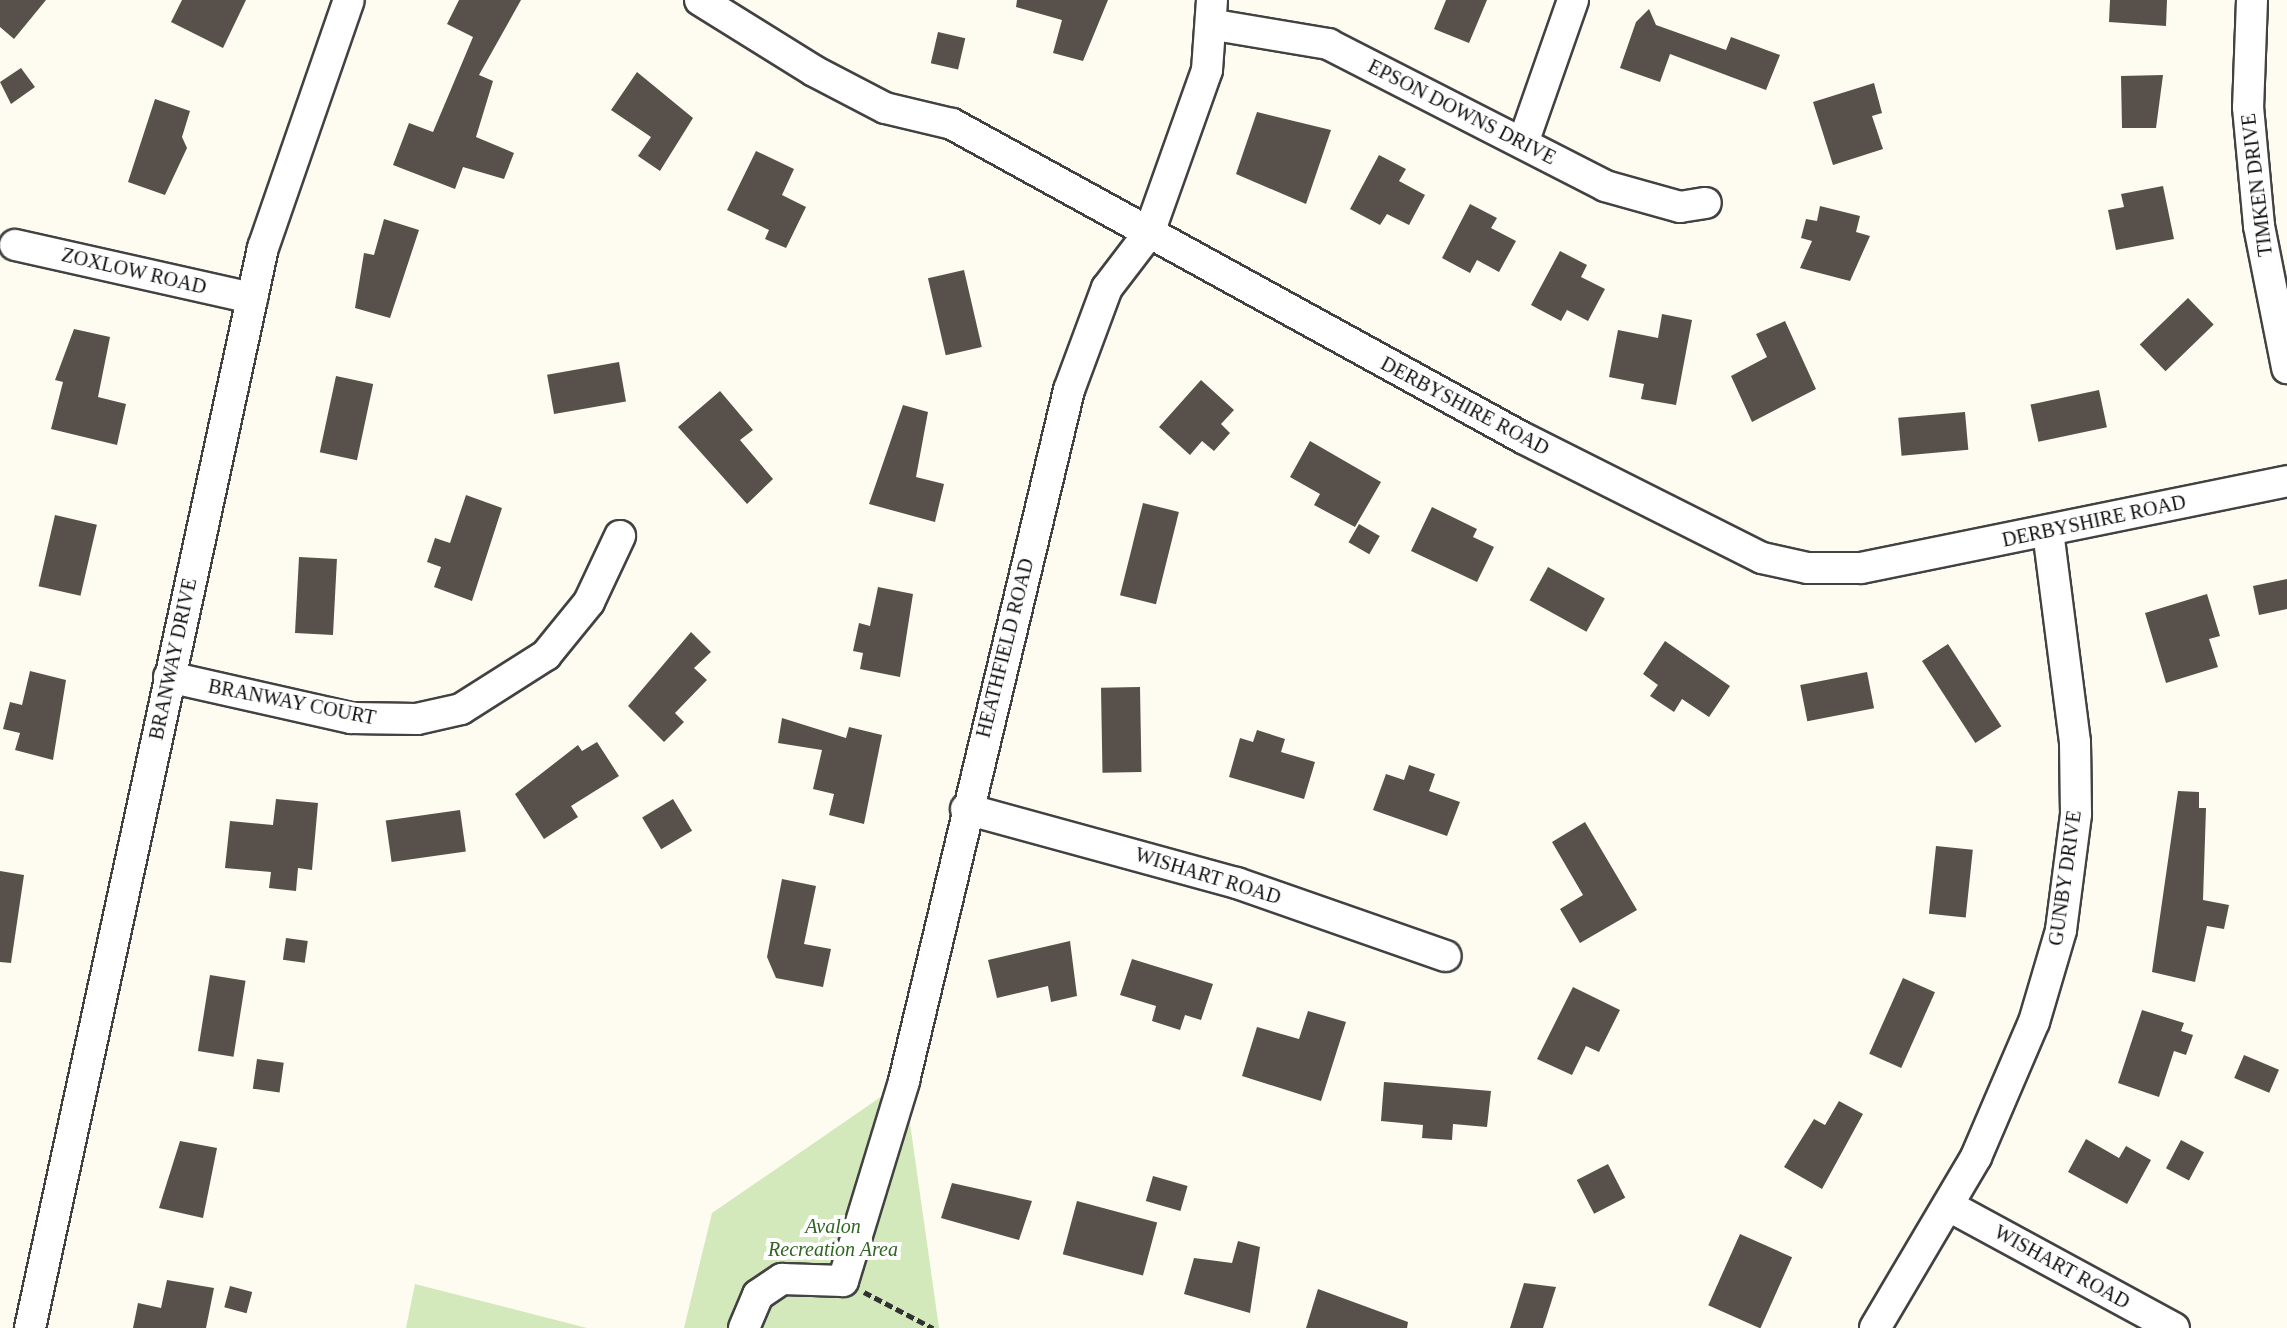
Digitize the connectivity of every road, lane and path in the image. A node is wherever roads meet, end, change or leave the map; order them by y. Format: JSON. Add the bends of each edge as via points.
{"nodes":[{"id":1,"x":349,"y":0,"type":"edge"},
{"id":2,"x":700,"y":0,"type":"edge"},
{"id":3,"x":1573,"y":0,"type":"edge"},
{"id":4,"x":2252,"y":0,"type":"edge"},
{"id":5,"x":1214,"y":13,"type":"edge"},
{"id":6,"x":1523,"y":143,"type":"junction"},
{"id":7,"x":1706,"y":203,"type":"dead end"},
{"id":8,"x":1149,"y":233,"type":"junction"},
{"id":9,"x":15,"y":245,"type":"dead end"},
{"id":10,"x":252,"y":298,"type":"junction"},
{"id":11,"x":2287,"y":368,"type":"edge"},
{"id":12,"x":2287,"y":481,"type":"edge"},
{"id":13,"x":2048,"y":531,"type":"junction"},
{"id":14,"x":620,"y":536,"type":"dead end"},
{"id":15,"x":169,"y":677,"type":"junction"},
{"id":16,"x":966,"y":809,"type":"junction"},
{"id":17,"x":1446,"y":956,"type":"dead end"},
{"id":18,"x":1949,"y":1206,"type":"junction"},
{"id":19,"x":843,"y":1281,"type":"junction"},
{"id":20,"x":30,"y":1328,"type":"edge"},
{"id":21,"x":744,"y":1328,"type":"edge"},
{"id":22,"x":933,"y":1328,"type":"edge"},
{"id":23,"x":1875,"y":1328,"type":"edge"},
{"id":24,"x":2174,"y":1328,"type":"edge"}],
"edges":[{"from":1,"to":10,"type":"street","name":"BRANWAY DRIVE","via":[[309,102]]},
{"from":2,"to":8,"type":"street","name":"DERBYSHIRE ROAD","via":[[885,108],[952,124]]},
{"from":3,"to":6,"type":"street"},
{"from":4,"to":11,"type":"street","name":"TIMKEN DRIVE","via":[[2253,167]]},
{"from":5,"to":6,"type":"street","name":"EPSON DOWNS DRIVE","via":[[1328,44]]},
{"from":5,"to":8,"type":"street","name":"HEATHFIELD ROAD","via":[[1207,70]]},
{"from":6,"to":7,"type":"street","name":"EPSON DOWNS DRIVE","via":[[1646,200]]},
{"from":8,"to":13,"type":"street","name":"DERBYSHIRE ROAD","via":[[1510,431],[1762,558],[1807,568],[1861,568]]},
{"from":8,"to":16,"type":"street","name":"HEATHFIELD ROAD","via":[[1107,288],[1069,390]]},
{"from":9,"to":10,"type":"street","name":"ZOXLOW ROAD"},
{"from":10,"to":15,"type":"street","name":"BRANWAY DRIVE"},
{"from":12,"to":13,"type":"street","name":"DERBYSHIRE ROAD"},
{"from":13,"to":18,"type":"street","name":"GUNBY DRIVE","via":[[2075,742],[2076,814],[2061,930],[2034,1022]]},
{"from":14,"to":15,"type":"street","name":"BRANWAY COURT","via":[[589,602],[546,655],[461,709],[417,719],[351,718]]},
{"from":15,"to":20,"type":"street","name":"BRANWAY DRIVE"},
{"from":16,"to":17,"type":"street","name":"WISHART ROAD","via":[[1237,883]]},
{"from":16,"to":19,"type":"street","name":"HEATHFIELD ROAD","via":[[904,1081]]},
{"from":18,"to":23,"type":"street","name":"GUNBY DRIVE"},
{"from":18,"to":24,"type":"street","name":"WISHART ROAD"},
{"from":19,"to":21,"type":"street","via":[[782,1279],[758,1295]]},
{"from":19,"to":22,"type":"path"}]}
